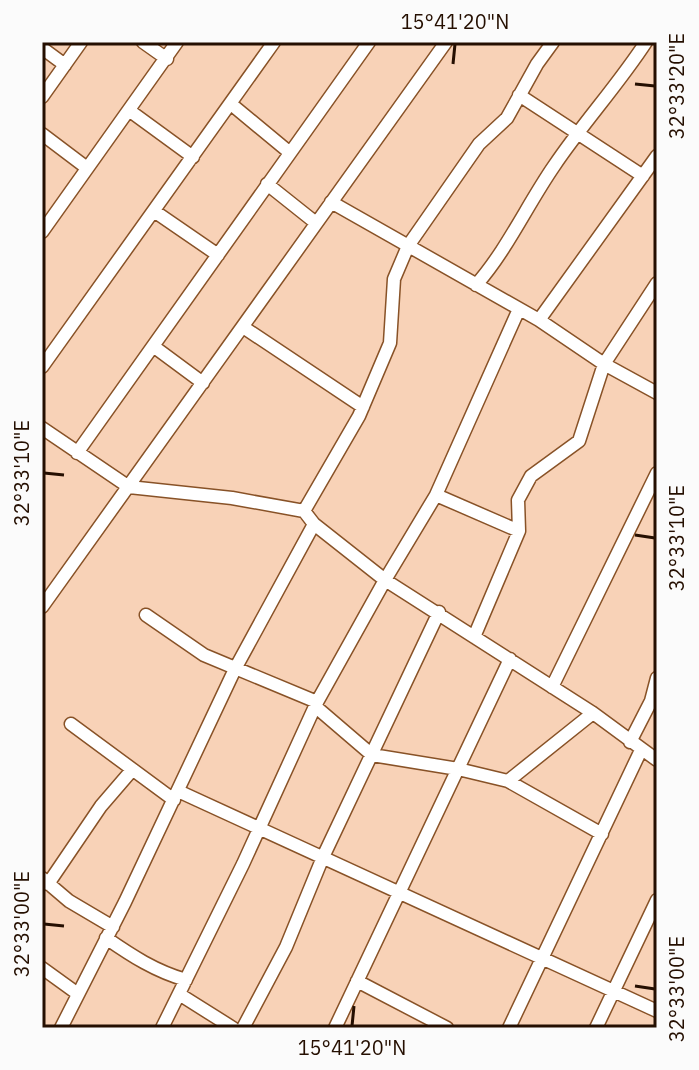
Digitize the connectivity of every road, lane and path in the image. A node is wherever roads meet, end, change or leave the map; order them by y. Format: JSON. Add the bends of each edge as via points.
{"nodes":[{"id":1,"x":81,"y":42,"type":"edge"},
{"id":2,"x":143,"y":42,"type":"edge"},
{"id":3,"x":177,"y":42,"type":"edge"},
{"id":4,"x":274,"y":42,"type":"edge"},
{"id":5,"x":369,"y":42,"type":"edge"},
{"id":6,"x":446,"y":42,"type":"edge"},
{"id":7,"x":553,"y":42,"type":"edge"},
{"id":8,"x":646,"y":42,"type":"edge"},
{"id":9,"x":42,"y":48,"type":"edge"},
{"id":10,"x":167,"y":59,"type":"junction"},
{"id":11,"x":65,"y":65,"type":"junction"},
{"id":12,"x":519,"y":95,"type":"junction"},
{"id":13,"x":42,"y":97,"type":"edge"},
{"id":14,"x":231,"y":104,"type":"junction"},
{"id":15,"x":130,"y":111,"type":"junction"},
{"id":16,"x":578,"y":131,"type":"junction"},
{"id":17,"x":42,"y":134,"type":"edge"},
{"id":18,"x":289,"y":152,"type":"junction"},
{"id":19,"x":657,"y":156,"type":"edge"},
{"id":20,"x":193,"y":157,"type":"junction"},
{"id":21,"x":87,"y":168,"type":"junction"},
{"id":22,"x":643,"y":176,"type":"junction"},
{"id":23,"x":267,"y":184,"type":"junction"},
{"id":24,"x":331,"y":202,"type":"junction"},
{"id":25,"x":154,"y":211,"type":"junction"},
{"id":26,"x":47,"y":215,"type":"edge"},
{"id":27,"x":316,"y":223,"type":"junction"},
{"id":28,"x":42,"y":232,"type":"edge"},
{"id":29,"x":408,"y":246,"type":"junction"},
{"id":30,"x":218,"y":255,"type":"junction"},
{"id":31,"x":657,"y":283,"type":"edge"},
{"id":32,"x":476,"y":285,"type":"junction"},
{"id":33,"x":519,"y":309,"type":"junction"},
{"id":34,"x":539,"y":320,"type":"junction"},
{"id":35,"x":243,"y":327,"type":"junction"},
{"id":36,"x":153,"y":346,"type":"junction"},
{"id":37,"x":604,"y":364,"type":"junction"},
{"id":38,"x":42,"y":367,"type":"edge"},
{"id":39,"x":203,"y":383,"type":"junction"},
{"id":40,"x":657,"y":393,"type":"edge"},
{"id":41,"x":363,"y":407,"type":"junction"},
{"id":42,"x":42,"y":428,"type":"edge"},
{"id":43,"x":77,"y":453,"type":"junction"},
{"id":44,"x":657,"y":473,"type":"edge"},
{"id":45,"x":129,"y":487,"type":"junction"},
{"id":46,"x":436,"y":495,"type":"junction"},
{"id":47,"x":304,"y":511,"type":"junction"},
{"id":48,"x":314,"y":524,"type":"junction"},
{"id":49,"x":519,"y":531,"type":"junction"},
{"id":50,"x":385,"y":580,"type":"junction"},
{"id":51,"x":42,"y":607,"type":"edge"},
{"id":52,"x":439,"y":612,"type":"junction"},
{"id":53,"x":146,"y":615,"type":"dead end"},
{"id":54,"x":474,"y":637,"type":"junction"},
{"id":55,"x":510,"y":659,"type":"junction"},
{"id":56,"x":235,"y":669,"type":"junction"},
{"id":57,"x":657,"y":678,"type":"edge"},
{"id":58,"x":552,"y":687,"type":"junction"},
{"id":59,"x":316,"y":705,"type":"junction"},
{"id":60,"x":593,"y":713,"type":"junction"},
{"id":61,"x":71,"y":724,"type":"dead end"},
{"id":62,"x":635,"y":746,"type":"junction"},
{"id":63,"x":372,"y":755,"type":"junction"},
{"id":64,"x":657,"y":760,"type":"edge"},
{"id":65,"x":458,"y":769,"type":"junction"},
{"id":66,"x":132,"y":770,"type":"junction"},
{"id":67,"x":508,"y":781,"type":"junction"},
{"id":68,"x":176,"y":796,"type":"junction"},
{"id":69,"x":260,"y":828,"type":"junction"},
{"id":70,"x":602,"y":834,"type":"junction"},
{"id":71,"x":323,"y":857,"type":"junction"},
{"id":72,"x":45,"y":881,"type":"edge"},
{"id":73,"x":399,"y":892,"type":"junction"},
{"id":74,"x":657,"y":900,"type":"edge"},
{"id":75,"x":109,"y":932,"type":"junction"},
{"id":76,"x":543,"y":958,"type":"junction"},
{"id":77,"x":42,"y":968,"type":"edge"},
{"id":78,"x":186,"y":980,"type":"junction"},
{"id":79,"x":357,"y":981,"type":"junction"},
{"id":80,"x":614,"y":991,"type":"junction"},
{"id":81,"x":78,"y":994,"type":"junction"},
{"id":82,"x":179,"y":994,"type":"junction"},
{"id":83,"x":657,"y":1011,"type":"edge"},
{"id":84,"x":422,"y":1022,"type":"edge"},
{"id":85,"x":61,"y":1028,"type":"edge"},
{"id":86,"x":162,"y":1028,"type":"edge"},
{"id":87,"x":233,"y":1028,"type":"edge"},
{"id":88,"x":243,"y":1028,"type":"edge"},
{"id":89,"x":335,"y":1028,"type":"edge"},
{"id":90,"x":447,"y":1028,"type":"edge"},
{"id":91,"x":509,"y":1028,"type":"edge"},
{"id":92,"x":596,"y":1028,"type":"edge"}],
"edges":[{"from":1,"to":11,"type":"street"},
{"from":2,"to":10,"type":"street"},
{"from":3,"to":10,"type":"street"},
{"from":4,"to":14,"type":"street"},
{"from":5,"to":18,"type":"street"},
{"from":6,"to":24,"type":"street"},
{"from":7,"to":12,"type":"street"},
{"from":8,"to":16,"type":"street"},
{"from":9,"to":11,"type":"street"},
{"from":10,"to":15,"type":"street"},
{"from":11,"to":13,"type":"street"},
{"from":12,"to":16,"type":"street"},
{"from":12,"to":29,"type":"street"},
{"from":14,"to":18,"type":"street"},
{"from":14,"to":20,"type":"street"},
{"from":15,"to":20,"type":"street"},
{"from":15,"to":21,"type":"street"},
{"from":16,"to":22,"type":"street"},
{"from":16,"to":32,"type":"street"},
{"from":17,"to":21,"type":"street"},
{"from":18,"to":23,"type":"street"},
{"from":19,"to":22,"type":"street"},
{"from":20,"to":25,"type":"street"},
{"from":21,"to":26,"type":"street"},
{"from":22,"to":34,"type":"street"},
{"from":23,"to":27,"type":"street"},
{"from":23,"to":30,"type":"street"},
{"from":24,"to":27,"type":"street"},
{"from":24,"to":29,"type":"street"},
{"from":25,"to":30,"type":"street"},
{"from":25,"to":38,"type":"street"},
{"from":26,"to":28,"type":"street"},
{"from":27,"to":35,"type":"street"},
{"from":29,"to":32,"type":"street"},
{"from":29,"to":41,"type":"street","via":[[394,279],[390,343]]},
{"from":30,"to":36,"type":"street"},
{"from":31,"to":37,"type":"street"},
{"from":32,"to":33,"type":"street"},
{"from":33,"to":34,"type":"street"},
{"from":33,"to":46,"type":"street"},
{"from":34,"to":37,"type":"street"},
{"from":35,"to":39,"type":"street"},
{"from":35,"to":41,"type":"street"},
{"from":36,"to":39,"type":"street"},
{"from":36,"to":43,"type":"street"},
{"from":37,"to":40,"type":"street"},
{"from":37,"to":49,"type":"street","via":[[579,441],[531,476],[524,488],[518,500]]},
{"from":39,"to":45,"type":"street"},
{"from":41,"to":47,"type":"street"},
{"from":42,"to":43,"type":"street"},
{"from":43,"to":45,"type":"street"},
{"from":44,"to":58,"type":"street"},
{"from":45,"to":47,"type":"street"},
{"from":45,"to":51,"type":"street"},
{"from":46,"to":49,"type":"street"},
{"from":46,"to":50,"type":"street"},
{"from":47,"to":48,"type":"street"},
{"from":48,"to":50,"type":"street"},
{"from":48,"to":56,"type":"street"},
{"from":49,"to":54,"type":"street"},
{"from":50,"to":52,"type":"street"},
{"from":50,"to":59,"type":"street"},
{"from":52,"to":54,"type":"street"},
{"from":52,"to":63,"type":"street"},
{"from":53,"to":56,"type":"street","via":[[204,655]]},
{"from":54,"to":55,"type":"street"},
{"from":55,"to":58,"type":"street"},
{"from":55,"to":65,"type":"street"},
{"from":56,"to":59,"type":"street"},
{"from":56,"to":68,"type":"street"},
{"from":57,"to":62,"type":"street"},
{"from":58,"to":60,"type":"street"},
{"from":59,"to":63,"type":"street"},
{"from":59,"to":69,"type":"street"},
{"from":60,"to":62,"type":"street"},
{"from":60,"to":67,"type":"street"},
{"from":61,"to":66,"type":"street"},
{"from":62,"to":64,"type":"street"},
{"from":62,"to":70,"type":"street"},
{"from":63,"to":65,"type":"street"},
{"from":63,"to":71,"type":"street"},
{"from":65,"to":67,"type":"street"},
{"from":65,"to":73,"type":"street"},
{"from":66,"to":68,"type":"street"},
{"from":66,"to":72,"type":"street"},
{"from":67,"to":70,"type":"street"},
{"from":68,"to":69,"type":"street"},
{"from":68,"to":75,"type":"street"},
{"from":69,"to":71,"type":"street"},
{"from":69,"to":78,"type":"street"},
{"from":70,"to":76,"type":"street"},
{"from":71,"to":73,"type":"street"},
{"from":71,"to":88,"type":"street","via":[[286,947]]},
{"from":72,"to":75,"type":"street"},
{"from":73,"to":76,"type":"street"},
{"from":73,"to":79,"type":"street"},
{"from":74,"to":80,"type":"street"},
{"from":75,"to":78,"type":"street","via":[[143,964]]},
{"from":75,"to":81,"type":"street"},
{"from":76,"to":80,"type":"street"},
{"from":76,"to":91,"type":"street"},
{"from":77,"to":81,"type":"street"},
{"from":78,"to":82,"type":"street"},
{"from":79,"to":84,"type":"street"},
{"from":79,"to":89,"type":"street"},
{"from":80,"to":83,"type":"street"},
{"from":80,"to":92,"type":"street"},
{"from":81,"to":85,"type":"street"},
{"from":82,"to":86,"type":"street"},
{"from":82,"to":87,"type":"street"},
{"from":84,"to":90,"type":"street"}]}
